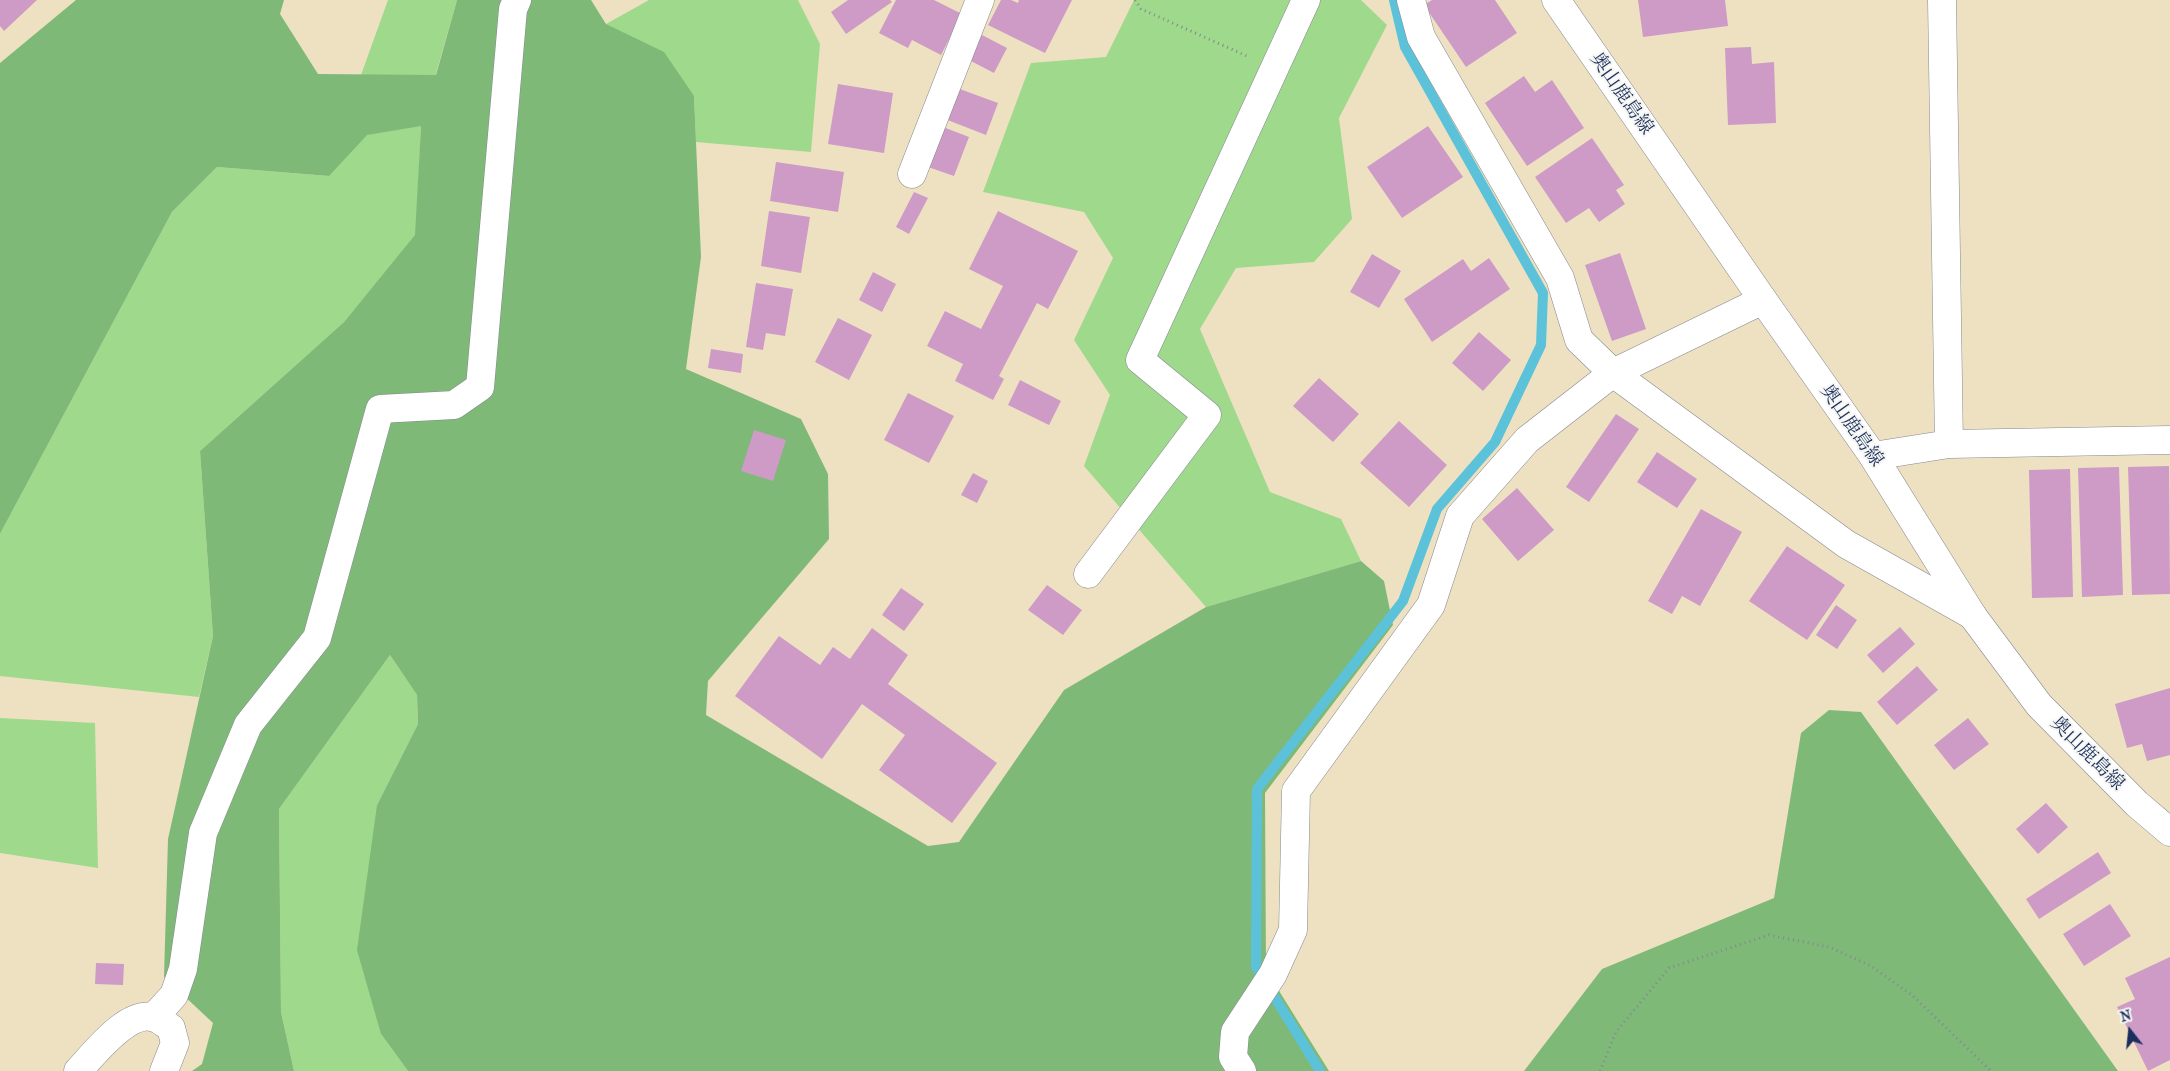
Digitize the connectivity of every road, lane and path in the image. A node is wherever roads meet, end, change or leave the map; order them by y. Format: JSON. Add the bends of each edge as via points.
{"nodes":[{"id":1,"x":517,"y":0,"type":"edge"},
{"id":2,"x":980,"y":0,"type":"edge"},
{"id":3,"x":1135,"y":0,"type":"edge"},
{"id":4,"x":1306,"y":0,"type":"edge"},
{"id":5,"x":1411,"y":0,"type":"edge"},
{"id":6,"x":1556,"y":0,"type":"edge"},
{"id":7,"x":1942,"y":0,"type":"edge"},
{"id":8,"x":1275,"y":68,"type":"junction"},
{"id":9,"x":912,"y":174,"type":"dead end"},
{"id":10,"x":1762,"y":300,"type":"junction"},
{"id":11,"x":1613,"y":373,"type":"junction"},
{"id":12,"x":2170,"y":440,"type":"edge"},
{"id":13,"x":1949,"y":444,"type":"junction"},
{"id":14,"x":1873,"y":456,"type":"junction"},
{"id":15,"x":1088,"y":574,"type":"dead end"},
{"id":16,"x":1972,"y":615,"type":"junction"},
{"id":17,"x":2170,"y":832,"type":"edge"},
{"id":18,"x":154,"y":1017,"type":"junction"},
{"id":19,"x":78,"y":1071,"type":"edge"},
{"id":20,"x":164,"y":1071,"type":"edge"},
{"id":21,"x":1242,"y":1071,"type":"edge"},
{"id":22,"x":1600,"y":1071,"type":"edge"},
{"id":23,"x":1991,"y":1071,"type":"edge"}],
"edges":[{"from":1,"to":18,"type":"street","via":[[513,9],[480,387],[454,405],[380,409],[317,638],[248,725],[203,833],[183,969],[174,995]]},
{"from":2,"to":9,"type":"street"},
{"from":3,"to":8,"type":"path","via":[[1141,9]]},
{"from":4,"to":8,"type":"street"},
{"from":5,"to":11,"type":"street","via":[[1421,37],[1560,278],[1579,340]]},
{"from":6,"to":10,"type":"street","name":"奥山鹿島線"},
{"from":7,"to":13,"type":"street"},
{"from":8,"to":15,"type":"street","via":[[1140,360],[1208,415]]},
{"from":10,"to":11,"type":"street"},
{"from":10,"to":14,"type":"street","name":"奥山鹿島線"},
{"from":11,"to":16,"type":"street","via":[[1846,544]]},
{"from":11,"to":21,"type":"street","via":[[1527,440],[1460,516],[1431,605],[1296,792],[1293,930],[1266,984],[1235,1032],[1233,1057]]},
{"from":12,"to":13,"type":"street"},
{"from":13,"to":14,"type":"street"},
{"from":14,"to":16,"type":"street","name":"奥山鹿島線"},
{"from":16,"to":17,"type":"street","name":"奥山鹿島線","via":[[2039,705],[2137,804]]},
{"from":18,"to":19,"type":"street","via":[[136,1018],[112,1035]]},
{"from":18,"to":20,"type":"street","via":[[171,1028],[175,1042]]},
{"from":22,"to":23,"type":"path","via":[[1616,1032],[1669,968],[1770,935],[1829,947],[1871,966],[1912,996]]}]}
